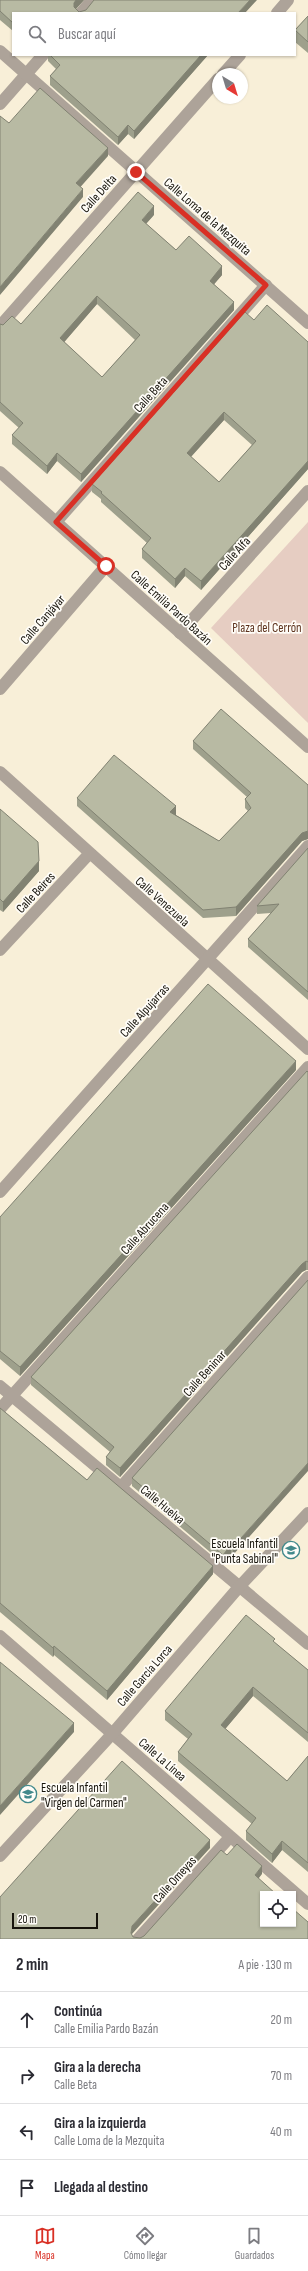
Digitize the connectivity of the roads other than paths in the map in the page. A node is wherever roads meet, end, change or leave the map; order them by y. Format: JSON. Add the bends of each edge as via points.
{"nodes":[{"id":1,"x":92,"y":0,"type":"edge"},
{"id":2,"x":288,"y":0,"type":"edge"},
{"id":3,"x":82,"y":12,"type":"edge"},
{"id":4,"x":278,"y":12,"type":"edge"},
{"id":5,"x":0,"y":51,"type":"edge"},
{"id":6,"x":42,"y":56,"type":"edge"},
{"id":7,"x":239,"y":56,"type":"edge"},
{"id":8,"x":228,"y":68,"type":"edge"},
{"id":9,"x":26,"y":74,"type":"junction"},
{"id":10,"x":212,"y":86,"type":"edge"},
{"id":11,"x":0,"y":104,"type":"edge"},
{"id":12,"x":136,"y":172,"type":"junction"},
{"id":13,"x":266,"y":285,"type":"junction"},
{"id":14,"x":308,"y":322,"type":"edge"},
{"id":15,"x":0,"y":326,"type":"edge"},
{"id":16,"x":0,"y":472,"type":"edge"},
{"id":17,"x":308,"y":491,"type":"edge"},
{"id":18,"x":56,"y":522,"type":"junction"},
{"id":19,"x":106,"y":566,"type":"junction"},
{"id":20,"x":180,"y":633,"type":"junction"},
{"id":21,"x":0,"y":689,"type":"edge"},
{"id":22,"x":308,"y":746,"type":"edge"},
{"id":23,"x":0,"y":772,"type":"edge"},
{"id":24,"x":308,"y":846,"type":"edge"},
{"id":25,"x":90,"y":854,"type":"junction"},
{"id":26,"x":0,"y":950,"type":"edge"},
{"id":27,"x":207,"y":960,"type":"junction"},
{"id":28,"x":308,"y":1049,"type":"edge"},
{"id":29,"x":308,"y":1067,"type":"edge"},
{"id":30,"x":0,"y":1192,"type":"edge"},
{"id":31,"x":308,"y":1277,"type":"edge"},
{"id":32,"x":0,"y":1386,"type":"edge"},
{"id":33,"x":12,"y":1396,"type":"junction"},
{"id":34,"x":0,"y":1409,"type":"edge"},
{"id":35,"x":121,"y":1487,"type":"junction"},
{"id":36,"x":308,"y":1513,"type":"edge"},
{"id":37,"x":239,"y":1587,"type":"junction"},
{"id":38,"x":0,"y":1636,"type":"edge"},
{"id":39,"x":308,"y":1644,"type":"edge"},
{"id":40,"x":112,"y":1733,"type":"junction"},
{"id":41,"x":230,"y":1837,"type":"junction"},
{"id":42,"x":0,"y":1856,"type":"edge"},
{"id":43,"x":308,"y":1904,"type":"edge"},
{"id":44,"x":138,"y":1939,"type":"edge"}],
"edges":[{"from":1,"to":3,"type":"street"},
{"from":2,"to":4,"type":"street"},
{"from":5,"to":9,"type":"street","name":"Calle Loma de la Mezquita"},
{"from":6,"to":9,"type":"street"},
{"from":7,"to":8,"type":"street"},
{"from":9,"to":11,"type":"street"},
{"from":9,"to":12,"type":"street","name":"Calle Loma de la Mezquita"},
{"from":10,"to":12,"type":"street","name":"Calle Delta"},
{"from":12,"to":13,"type":"street","name":"Calle Loma de la Mezquita"},
{"from":12,"to":15,"type":"street","name":"Calle Delta"},
{"from":13,"to":14,"type":"street","name":"Calle Loma de la Mezquita"},
{"from":13,"to":18,"type":"street","name":"Calle Beta"},
{"from":16,"to":18,"type":"street","name":"Calle Emilia Pardo Bazán"},
{"from":17,"to":20,"type":"street","name":"Calle Alfa"},
{"from":18,"to":19,"type":"street","name":"Calle Emilia Pardo Bazán"},
{"from":19,"to":20,"type":"street","name":"Calle Emilia Pardo Bazán"},
{"from":19,"to":21,"type":"street","name":"Calle Canjáyar"},
{"from":20,"to":22,"type":"street","name":"Calle Emilia Pardo Bazán"},
{"from":23,"to":25,"type":"street","name":"Calle Venezuela"},
{"from":24,"to":27,"type":"street","name":"Calle Alpujarras"},
{"from":25,"to":26,"type":"street","name":"Calle Beires"},
{"from":25,"to":27,"type":"street","name":"Calle Venezuela"},
{"from":27,"to":28,"type":"street","name":"Calle Venezuela"},
{"from":27,"to":30,"type":"street","name":"Calle Alpujarras"},
{"from":29,"to":33,"type":"street","name":"Calle Abrucena"},
{"from":31,"to":35,"type":"street","name":"Calle Beninar"},
{"from":32,"to":33,"type":"street","name":"Calle Huelva"},
{"from":33,"to":34,"type":"street","name":"Calle Abrucena"},
{"from":33,"to":35,"type":"street","name":"Calle Huelva"},
{"from":35,"to":37,"type":"street","name":"Calle Huelva"},
{"from":36,"to":37,"type":"street","name":"Calle García Lorca"},
{"from":37,"to":39,"type":"street","name":"Calle Huelva"},
{"from":37,"to":40,"type":"street","name":"Calle García Lorca"},
{"from":38,"to":40,"type":"street","name":"Calle La Línea"},
{"from":40,"to":41,"type":"street","name":"Calle La Línea"},
{"from":40,"to":42,"type":"street","name":"Calle García Lorca"},
{"from":41,"to":43,"type":"street","name":"Calle La Línea"},
{"from":41,"to":44,"type":"street","name":"Calle Omeyas"}]}
